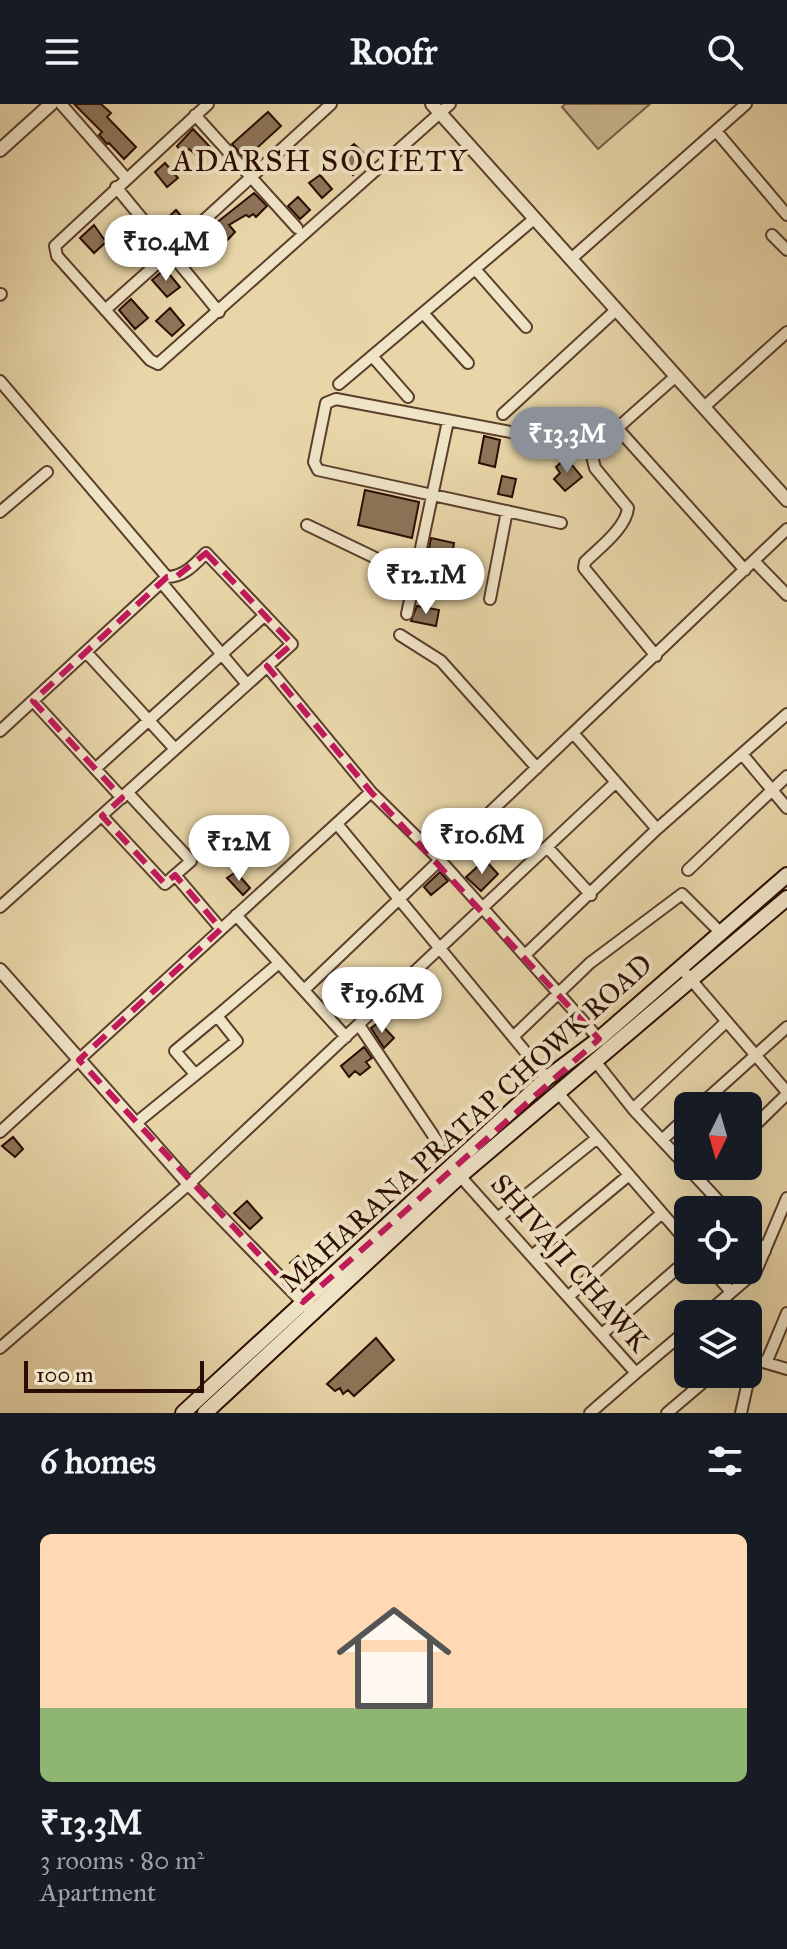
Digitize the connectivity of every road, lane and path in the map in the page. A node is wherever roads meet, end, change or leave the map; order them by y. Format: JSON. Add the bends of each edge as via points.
{"nodes":[{"id":1,"x":51,"y":104,"type":"edge"},
{"id":2,"x":61,"y":104,"type":"edge"},
{"id":3,"x":208,"y":104,"type":"edge"},
{"id":4,"x":331,"y":104,"type":"edge"},
{"id":5,"x":746,"y":104,"type":"edge"},
{"id":6,"x":441,"y":107,"type":"edge"},
{"id":7,"x":195,"y":115,"type":"junction"},
{"id":8,"x":716,"y":131,"type":"junction"},
{"id":9,"x":0,"y":150,"type":"edge"},
{"id":10,"x":251,"y":177,"type":"junction"},
{"id":11,"x":126,"y":178,"type":"junction"},
{"id":12,"x":116,"y":187,"type":"junction"},
{"id":13,"x":787,"y":215,"type":"edge"},
{"id":14,"x":534,"y":219,"type":"junction"},
{"id":15,"x":202,"y":222,"type":"dead end"},
{"id":16,"x":297,"y":228,"type":"dead end"},
{"id":17,"x":772,"y":235,"type":"dead end"},
{"id":18,"x":787,"y":250,"type":"edge"},
{"id":19,"x":170,"y":252,"type":"junction"},
{"id":20,"x":571,"y":259,"type":"junction"},
{"id":21,"x":475,"y":269,"type":"junction"},
{"id":22,"x":105,"y":310,"type":"junction"},
{"id":23,"x":616,"y":310,"type":"junction"},
{"id":24,"x":219,"y":312,"type":"junction"},
{"id":25,"x":423,"y":313,"type":"junction"},
{"id":26,"x":526,"y":327,"type":"dead end"},
{"id":27,"x":787,"y":332,"type":"edge"},
{"id":28,"x":372,"y":356,"type":"junction"},
{"id":29,"x":468,"y":363,"type":"dead end"},
{"id":30,"x":676,"y":376,"type":"junction"},
{"id":31,"x":0,"y":381,"type":"edge"},
{"id":32,"x":339,"y":384,"type":"dead end"},
{"id":33,"x":408,"y":397,"type":"dead end"},
{"id":34,"x":704,"y":407,"type":"junction"},
{"id":35,"x":503,"y":414,"type":"dead end"},
{"id":36,"x":448,"y":421,"type":"junction"},
{"id":37,"x":618,"y":429,"type":"junction"},
{"id":38,"x":590,"y":448,"type":"junction"},
{"id":39,"x":47,"y":472,"type":"dead end"},
{"id":40,"x":432,"y":495,"type":"junction"},
{"id":41,"x":787,"y":500,"type":"edge"},
{"id":42,"x":507,"y":511,"type":"junction"},
{"id":43,"x":0,"y":512,"type":"edge"},
{"id":44,"x":561,"y":523,"type":"dead end"},
{"id":45,"x":307,"y":525,"type":"dead end"},
{"id":46,"x":787,"y":529,"type":"edge"},
{"id":47,"x":754,"y":561,"type":"junction"},
{"id":48,"x":745,"y":570,"type":"junction"},
{"id":49,"x":415,"y":577,"type":"junction"},
{"id":50,"x":164,"y":580,"type":"junction"},
{"id":51,"x":787,"y":595,"type":"edge"},
{"id":52,"x":490,"y":599,"type":"dead end"},
{"id":53,"x":407,"y":614,"type":"dead end"},
{"id":54,"x":265,"y":615,"type":"junction"},
{"id":55,"x":400,"y":635,"type":"dead end"},
{"id":56,"x":86,"y":652,"type":"junction"},
{"id":57,"x":223,"y":653,"type":"junction"},
{"id":58,"x":656,"y":656,"type":"junction"},
{"id":59,"x":267,"y":666,"type":"junction"},
{"id":60,"x":246,"y":683,"type":"junction"},
{"id":61,"x":33,"y":701,"type":"junction"},
{"id":62,"x":787,"y":714,"type":"edge"},
{"id":63,"x":150,"y":719,"type":"junction"},
{"id":64,"x":0,"y":731,"type":"edge"},
{"id":65,"x":573,"y":733,"type":"junction"},
{"id":66,"x":175,"y":749,"type":"junction"},
{"id":67,"x":742,"y":754,"type":"junction"},
{"id":68,"x":537,"y":768,"type":"junction"},
{"id":69,"x":95,"y":769,"type":"junction"},
{"id":70,"x":787,"y":776,"type":"edge"},
{"id":71,"x":615,"y":783,"type":"junction"},
{"id":72,"x":773,"y":790,"type":"junction"},
{"id":73,"x":371,"y":792,"type":"junction"},
{"id":74,"x":125,"y":795,"type":"junction"},
{"id":75,"x":787,"y":808,"type":"edge"},
{"id":76,"x":102,"y":816,"type":"junction"},
{"id":77,"x":337,"y":824,"type":"junction"},
{"id":78,"x":657,"y":829,"type":"junction"},
{"id":79,"x":547,"y":847,"type":"junction"},
{"id":80,"x":440,"y":860,"type":"junction"},
{"id":81,"x":688,"y":870,"type":"dead end"},
{"id":82,"x":175,"y":875,"type":"junction"},
{"id":83,"x":787,"y":875,"type":"edge"},
{"id":84,"x":591,"y":895,"type":"junction"},
{"id":85,"x":400,"y":898,"type":"junction"},
{"id":86,"x":787,"y":898,"type":"edge"},
{"id":87,"x":0,"y":907,"type":"edge"},
{"id":88,"x":483,"y":908,"type":"junction"},
{"id":89,"x":236,"y":915,"type":"junction"},
{"id":90,"x":221,"y":929,"type":"junction"},
{"id":91,"x":721,"y":933,"type":"junction"},
{"id":92,"x":441,"y":948,"type":"junction"},
{"id":93,"x":526,"y":954,"type":"junction"},
{"id":94,"x":279,"y":963,"type":"junction"},
{"id":95,"x":681,"y":968,"type":"junction"},
{"id":96,"x":0,"y":970,"type":"edge"},
{"id":97,"x":691,"y":981,"type":"junction"},
{"id":98,"x":304,"y":990,"type":"junction"},
{"id":99,"x":560,"y":994,"type":"junction"},
{"id":100,"x":217,"y":1016,"type":"junction"},
{"id":101,"x":726,"y":1022,"type":"junction"},
{"id":102,"x":359,"y":1025,"type":"junction"},
{"id":103,"x":787,"y":1027,"type":"edge"},
{"id":104,"x":514,"y":1036,"type":"junction"},
{"id":105,"x":346,"y":1037,"type":"junction"},
{"id":106,"x":599,"y":1039,"type":"junction"},
{"id":107,"x":755,"y":1056,"type":"junction"},
{"id":108,"x":79,"y":1060,"type":"junction"},
{"id":109,"x":595,"y":1061,"type":"junction"},
{"id":110,"x":195,"y":1074,"type":"junction"},
{"id":111,"x":547,"y":1078,"type":"junction"},
{"id":112,"x":715,"y":1092,"type":"edge"},
{"id":113,"x":787,"y":1093,"type":"edge"},
{"id":114,"x":559,"y":1094,"type":"junction"},
{"id":115,"x":633,"y":1109,"type":"junction"},
{"id":116,"x":762,"y":1118,"type":"edge"},
{"id":117,"x":136,"y":1123,"type":"junction"},
{"id":118,"x":674,"y":1129,"type":"edge"},
{"id":119,"x":0,"y":1132,"type":"edge"},
{"id":120,"x":596,"y":1139,"type":"junction"},
{"id":121,"x":662,"y":1140,"type":"junction"},
{"id":122,"x":439,"y":1144,"type":"dead end"},
{"id":123,"x":674,"y":1153,"type":"edge"},
{"id":124,"x":629,"y":1175,"type":"junction"},
{"id":125,"x":460,"y":1176,"type":"junction"},
{"id":126,"x":700,"y":1180,"type":"edge"},
{"id":127,"x":189,"y":1184,"type":"junction"},
{"id":128,"x":714,"y":1196,"type":"edge"},
{"id":129,"x":787,"y":1198,"type":"edge"},
{"id":130,"x":662,"y":1213,"type":"junction"},
{"id":131,"x":499,"y":1217,"type":"junction"},
{"id":132,"x":674,"y":1227,"type":"edge"},
{"id":133,"x":762,"y":1248,"type":"edge"},
{"id":134,"x":765,"y":1251,"type":"junction"},
{"id":135,"x":533,"y":1255,"type":"junction"},
{"id":136,"x":674,"y":1271,"type":"edge"},
{"id":137,"x":724,"y":1284,"type":"edge"},
{"id":138,"x":731,"y":1292,"type":"junction"},
{"id":139,"x":569,"y":1296,"type":"junction"},
{"id":140,"x":722,"y":1300,"type":"edge"},
{"id":141,"x":303,"y":1302,"type":"junction"},
{"id":142,"x":314,"y":1313,"type":"junction"},
{"id":143,"x":787,"y":1313,"type":"edge"},
{"id":144,"x":602,"y":1334,"type":"junction"},
{"id":145,"x":674,"y":1341,"type":"edge"},
{"id":146,"x":0,"y":1348,"type":"edge"},
{"id":147,"x":762,"y":1362,"type":"edge"},
{"id":148,"x":766,"y":1363,"type":"junction"},
{"id":149,"x":787,"y":1369,"type":"edge"},
{"id":150,"x":636,"y":1373,"type":"junction"},
{"id":151,"x":696,"y":1388,"type":"edge"},
{"id":152,"x":745,"y":1388,"type":"edge"},
{"id":153,"x":183,"y":1413,"type":"edge"},
{"id":154,"x":205,"y":1413,"type":"edge"},
{"id":155,"x":590,"y":1413,"type":"edge"},
{"id":156,"x":667,"y":1413,"type":"edge"},
{"id":157,"x":741,"y":1413,"type":"edge"}],
"edges":[{"from":1,"to":9,"type":"street"},
{"from":2,"to":11,"type":"street"},
{"from":3,"to":7,"type":"street"},
{"from":4,"to":10,"type":"street"},
{"from":5,"to":8,"type":"street"},
{"from":6,"to":14,"type":"street"},
{"from":6,"to":24,"type":"street"},
{"from":7,"to":10,"type":"street"},
{"from":7,"to":11,"type":"street"},
{"from":8,"to":13,"type":"street"},
{"from":8,"to":20,"type":"street"},
{"from":10,"to":15,"type":"street"},
{"from":10,"to":16,"type":"street"},
{"from":11,"to":12,"type":"street"},
{"from":12,"to":19,"type":"street"},
{"from":12,"to":22,"type":"street","via":[[55,246],[57,256]]},
{"from":14,"to":20,"type":"street"},
{"from":14,"to":21,"type":"street"},
{"from":17,"to":18,"type":"street"},
{"from":19,"to":22,"type":"street"},
{"from":19,"to":24,"type":"street"},
{"from":20,"to":23,"type":"street"},
{"from":21,"to":25,"type":"street"},
{"from":21,"to":26,"type":"street"},
{"from":22,"to":24,"type":"street","via":[[158,364]]},
{"from":23,"to":30,"type":"street"},
{"from":23,"to":35,"type":"street"},
{"from":25,"to":28,"type":"street"},
{"from":25,"to":29,"type":"street"},
{"from":27,"to":34,"type":"street"},
{"from":28,"to":32,"type":"street"},
{"from":28,"to":33,"type":"street"},
{"from":30,"to":34,"type":"street"},
{"from":30,"to":37,"type":"street"},
{"from":31,"to":50,"type":"street"},
{"from":34,"to":41,"type":"street"},
{"from":36,"to":38,"type":"street"},
{"from":36,"to":40,"type":"street"},
{"from":36,"to":40,"type":"street","via":[[336,399],[326,406],[314,462],[318,470]]},
{"from":37,"to":38,"type":"street"},
{"from":37,"to":48,"type":"street"},
{"from":38,"to":58,"type":"street","via":[[595,468],[628,513],[584,568]]},
{"from":39,"to":43,"type":"street"},
{"from":40,"to":42,"type":"street"},
{"from":40,"to":49,"type":"street"},
{"from":42,"to":44,"type":"street"},
{"from":42,"to":52,"type":"street"},
{"from":45,"to":49,"type":"street"},
{"from":46,"to":47,"type":"street"},
{"from":47,"to":48,"type":"street"},
{"from":47,"to":51,"type":"street"},
{"from":48,"to":58,"type":"street"},
{"from":49,"to":53,"type":"street"},
{"from":50,"to":54,"type":"street","via":[[193,567],[206,553]]},
{"from":50,"to":56,"type":"street"},
{"from":50,"to":57,"type":"street"},
{"from":54,"to":57,"type":"street"},
{"from":54,"to":59,"type":"street","via":[[292,644]]},
{"from":55,"to":68,"type":"street","via":[[441,661]]},
{"from":56,"to":61,"type":"street"},
{"from":56,"to":63,"type":"street"},
{"from":57,"to":60,"type":"street"},
{"from":57,"to":63,"type":"street"},
{"from":58,"to":65,"type":"street"},
{"from":59,"to":60,"type":"street"},
{"from":59,"to":73,"type":"street"},
{"from":60,"to":66,"type":"street"},
{"from":61,"to":64,"type":"street"},
{"from":61,"to":69,"type":"street"},
{"from":62,"to":67,"type":"street"},
{"from":63,"to":66,"type":"street"},
{"from":63,"to":69,"type":"street"},
{"from":65,"to":68,"type":"street"},
{"from":65,"to":71,"type":"street"},
{"from":66,"to":74,"type":"street"},
{"from":67,"to":72,"type":"street"},
{"from":67,"to":78,"type":"street"},
{"from":68,"to":80,"type":"street"},
{"from":69,"to":74,"type":"street"},
{"from":70,"to":72,"type":"street"},
{"from":71,"to":78,"type":"street"},
{"from":71,"to":79,"type":"street"},
{"from":72,"to":75,"type":"street"},
{"from":72,"to":81,"type":"street"},
{"from":73,"to":77,"type":"street"},
{"from":73,"to":80,"type":"street"},
{"from":74,"to":76,"type":"street"},
{"from":74,"to":82,"type":"street","via":[[191,861]]},
{"from":76,"to":82,"type":"street","via":[[165,884]]},
{"from":76,"to":87,"type":"street"},
{"from":77,"to":85,"type":"street"},
{"from":77,"to":89,"type":"street"},
{"from":78,"to":84,"type":"street"},
{"from":79,"to":84,"type":"street"},
{"from":79,"to":88,"type":"street"},
{"from":80,"to":85,"type":"street"},
{"from":80,"to":88,"type":"street"},
{"from":82,"to":90,"type":"street"},
{"from":83,"to":91,"type":"main road","name":"MAHARANA PRATAP CHOWK ROAD"},
{"from":84,"to":93,"type":"street"},
{"from":85,"to":92,"type":"street"},
{"from":85,"to":98,"type":"street"},
{"from":86,"to":97,"type":"main road","name":"MAHARANA PRATAP CHOWK ROAD"},
{"from":88,"to":92,"type":"street"},
{"from":88,"to":93,"type":"street"},
{"from":89,"to":90,"type":"street"},
{"from":89,"to":94,"type":"street"},
{"from":90,"to":108,"type":"street"},
{"from":91,"to":95,"type":"main road","name":"MAHARANA PRATAP CHOWK ROAD"},
{"from":91,"to":99,"type":"street","via":[[682,894],[590,963]]},
{"from":92,"to":102,"type":"street"},
{"from":92,"to":104,"type":"street"},
{"from":93,"to":99,"type":"street"},
{"from":94,"to":98,"type":"street"},
{"from":94,"to":100,"type":"street"},
{"from":95,"to":97,"type":"street"},
{"from":95,"to":106,"type":"main road","name":"MAHARANA PRATAP CHOWK ROAD"},
{"from":96,"to":108,"type":"street"},
{"from":97,"to":101,"type":"street"},
{"from":97,"to":109,"type":"main road","name":"MAHARANA PRATAP CHOWK ROAD"},
{"from":98,"to":105,"type":"street"},
{"from":99,"to":104,"type":"street"},
{"from":99,"to":106,"type":"street"},
{"from":100,"to":110,"type":"street","via":[[175,1051]]},
{"from":100,"to":110,"type":"street","via":[[237,1041]]},
{"from":101,"to":107,"type":"street"},
{"from":101,"to":115,"type":"street"},
{"from":102,"to":105,"type":"street"},
{"from":102,"to":122,"type":"street"},
{"from":103,"to":107,"type":"street"},
{"from":104,"to":111,"type":"street"},
{"from":105,"to":127,"type":"street"},
{"from":106,"to":111,"type":"main road","name":"MAHARANA PRATAP CHOWK ROAD"},
{"from":107,"to":112,"type":"street"},
{"from":107,"to":113,"type":"street"},
{"from":108,"to":117,"type":"street"},
{"from":108,"to":119,"type":"street"},
{"from":109,"to":114,"type":"main road","name":"MAHARANA PRATAP CHOWK ROAD"},
{"from":109,"to":115,"type":"street"},
{"from":110,"to":117,"type":"street"},
{"from":111,"to":141,"type":"main road","name":"MAHARANA PRATAP CHOWK ROAD"},
{"from":113,"to":116,"type":"street"},
{"from":114,"to":120,"type":"street"},
{"from":114,"to":125,"type":"main road","name":"MAHARANA PRATAP CHOWK ROAD"},
{"from":115,"to":121,"type":"street"},
{"from":117,"to":127,"type":"street"},
{"from":118,"to":121,"type":"street"},
{"from":120,"to":124,"type":"street"},
{"from":120,"to":131,"type":"street"},
{"from":121,"to":123,"type":"street"},
{"from":124,"to":130,"type":"street"},
{"from":124,"to":135,"type":"street"},
{"from":125,"to":131,"type":"street","name":"SHIVAJI CHAWK"},
{"from":125,"to":142,"type":"main road","name":"MAHARANA PRATAP CHOWK ROAD"},
{"from":126,"to":128,"type":"street"},
{"from":127,"to":141,"type":"street"},
{"from":127,"to":146,"type":"street"},
{"from":129,"to":134,"type":"street"},
{"from":130,"to":132,"type":"street"},
{"from":130,"to":139,"type":"street"},
{"from":131,"to":135,"type":"street","name":"SHIVAJI CHAWK"},
{"from":133,"to":134,"type":"street"},
{"from":134,"to":138,"type":"street","via":[[756,1271]]},
{"from":135,"to":139,"type":"street","name":"SHIVAJI CHAWK"},
{"from":136,"to":144,"type":"street"},
{"from":137,"to":138,"type":"street"},
{"from":138,"to":140,"type":"street"},
{"from":139,"to":144,"type":"street","name":"SHIVAJI CHAWK"},
{"from":141,"to":142,"type":"street"},
{"from":141,"to":153,"type":"main road","name":"MAHARANA PRATAP CHOWK ROAD"},
{"from":142,"to":154,"type":"main road","name":"MAHARANA PRATAP CHOWK ROAD"},
{"from":143,"to":148,"type":"street"},
{"from":144,"to":150,"type":"street","name":"SHIVAJI CHAWK"},
{"from":145,"to":150,"type":"street"},
{"from":147,"to":148,"type":"street"},
{"from":148,"to":149,"type":"street"},
{"from":150,"to":155,"type":"street","name":"SHIVAJI CHAWK"},
{"from":151,"to":156,"type":"street"},
{"from":152,"to":157,"type":"street"}]}
